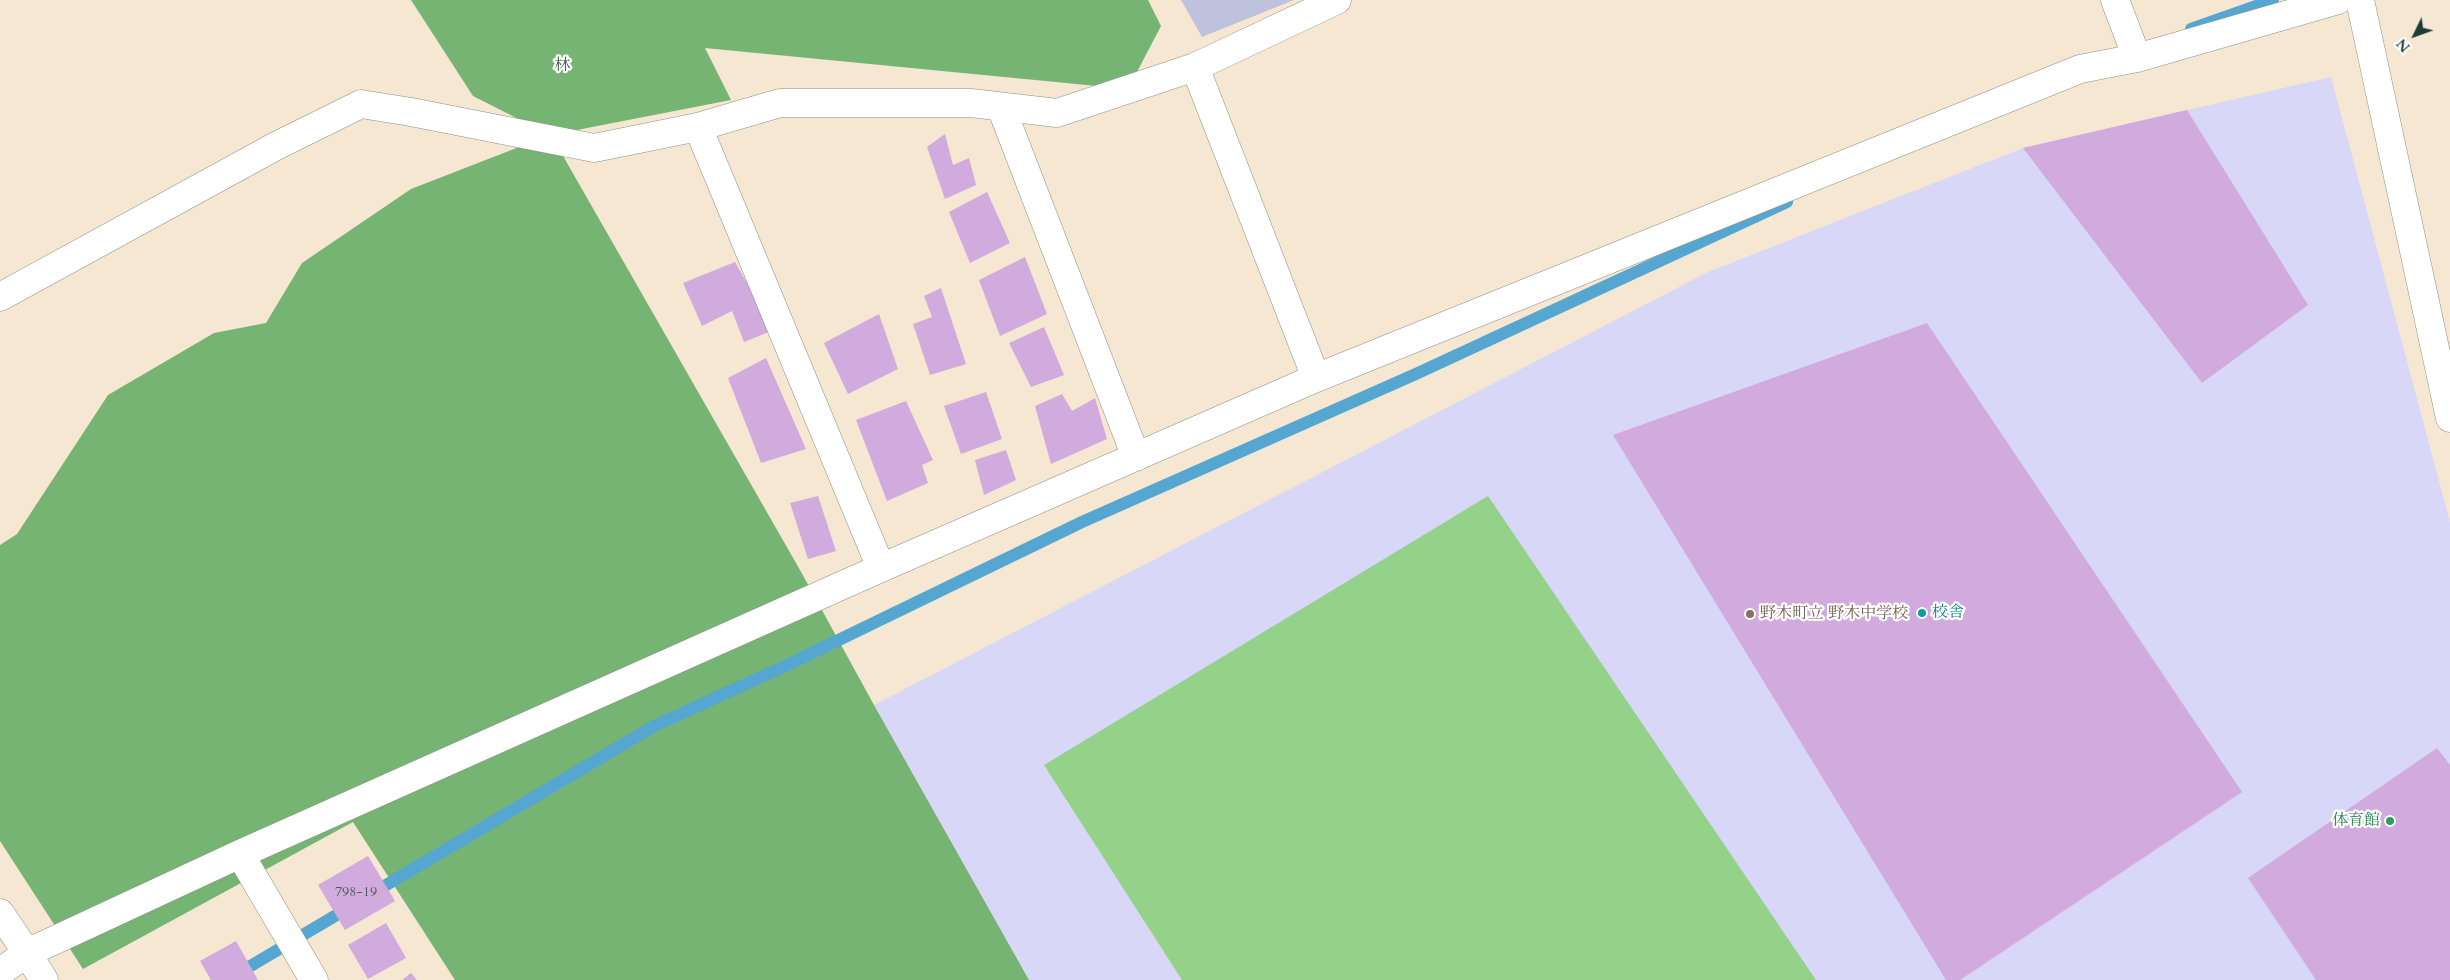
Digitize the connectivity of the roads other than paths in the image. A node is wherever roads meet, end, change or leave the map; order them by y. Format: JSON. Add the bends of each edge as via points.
{"nodes":[{"id":1,"x":1337,"y":0,"type":"edge"},
{"id":2,"x":2116,"y":0,"type":"edge"},
{"id":3,"x":2338,"y":0,"type":"edge"},
{"id":4,"x":2360,"y":0,"type":"edge"},
{"id":5,"x":2137,"y":58,"type":"junction"},
{"id":6,"x":1195,"y":67,"type":"junction"},
{"id":7,"x":1001,"y":107,"type":"junction"},
{"id":8,"x":698,"y":127,"type":"junction"},
{"id":9,"x":0,"y":297,"type":"edge"},
{"id":10,"x":1316,"y":378,"type":"junction"},
{"id":11,"x":2450,"y":418,"type":"edge"},
{"id":12,"x":1136,"y":457,"type":"junction"},
{"id":13,"x":881,"y":568,"type":"junction"},
{"id":14,"x":240,"y":854,"type":"junction"},
{"id":15,"x":0,"y":913,"type":"edge"},
{"id":16,"x":27,"y":953,"type":"junction"},
{"id":17,"x":0,"y":972,"type":"edge"},
{"id":18,"x":44,"y":980,"type":"edge"},
{"id":19,"x":314,"y":980,"type":"edge"}],
"edges":[{"from":1,"to":6,"type":"street"},
{"from":2,"to":5,"type":"street"},
{"from":3,"to":5,"type":"street"},
{"from":4,"to":11,"type":"street"},
{"from":5,"to":10,"type":"street","via":[[2080,69]]},
{"from":6,"to":7,"type":"street","via":[[1057,114]]},
{"from":6,"to":10,"type":"street"},
{"from":7,"to":8,"type":"street","via":[[971,103],[780,103]]},
{"from":7,"to":12,"type":"street"},
{"from":8,"to":9,"type":"street","via":[[594,148],[361,104],[276,146]]},
{"from":8,"to":13,"type":"street"},
{"from":10,"to":12,"type":"street"},
{"from":12,"to":13,"type":"street"},
{"from":13,"to":14,"type":"street"},
{"from":14,"to":16,"type":"street"},
{"from":14,"to":19,"type":"street"},
{"from":15,"to":16,"type":"street"},
{"from":16,"to":17,"type":"street"},
{"from":16,"to":18,"type":"street"}]}
